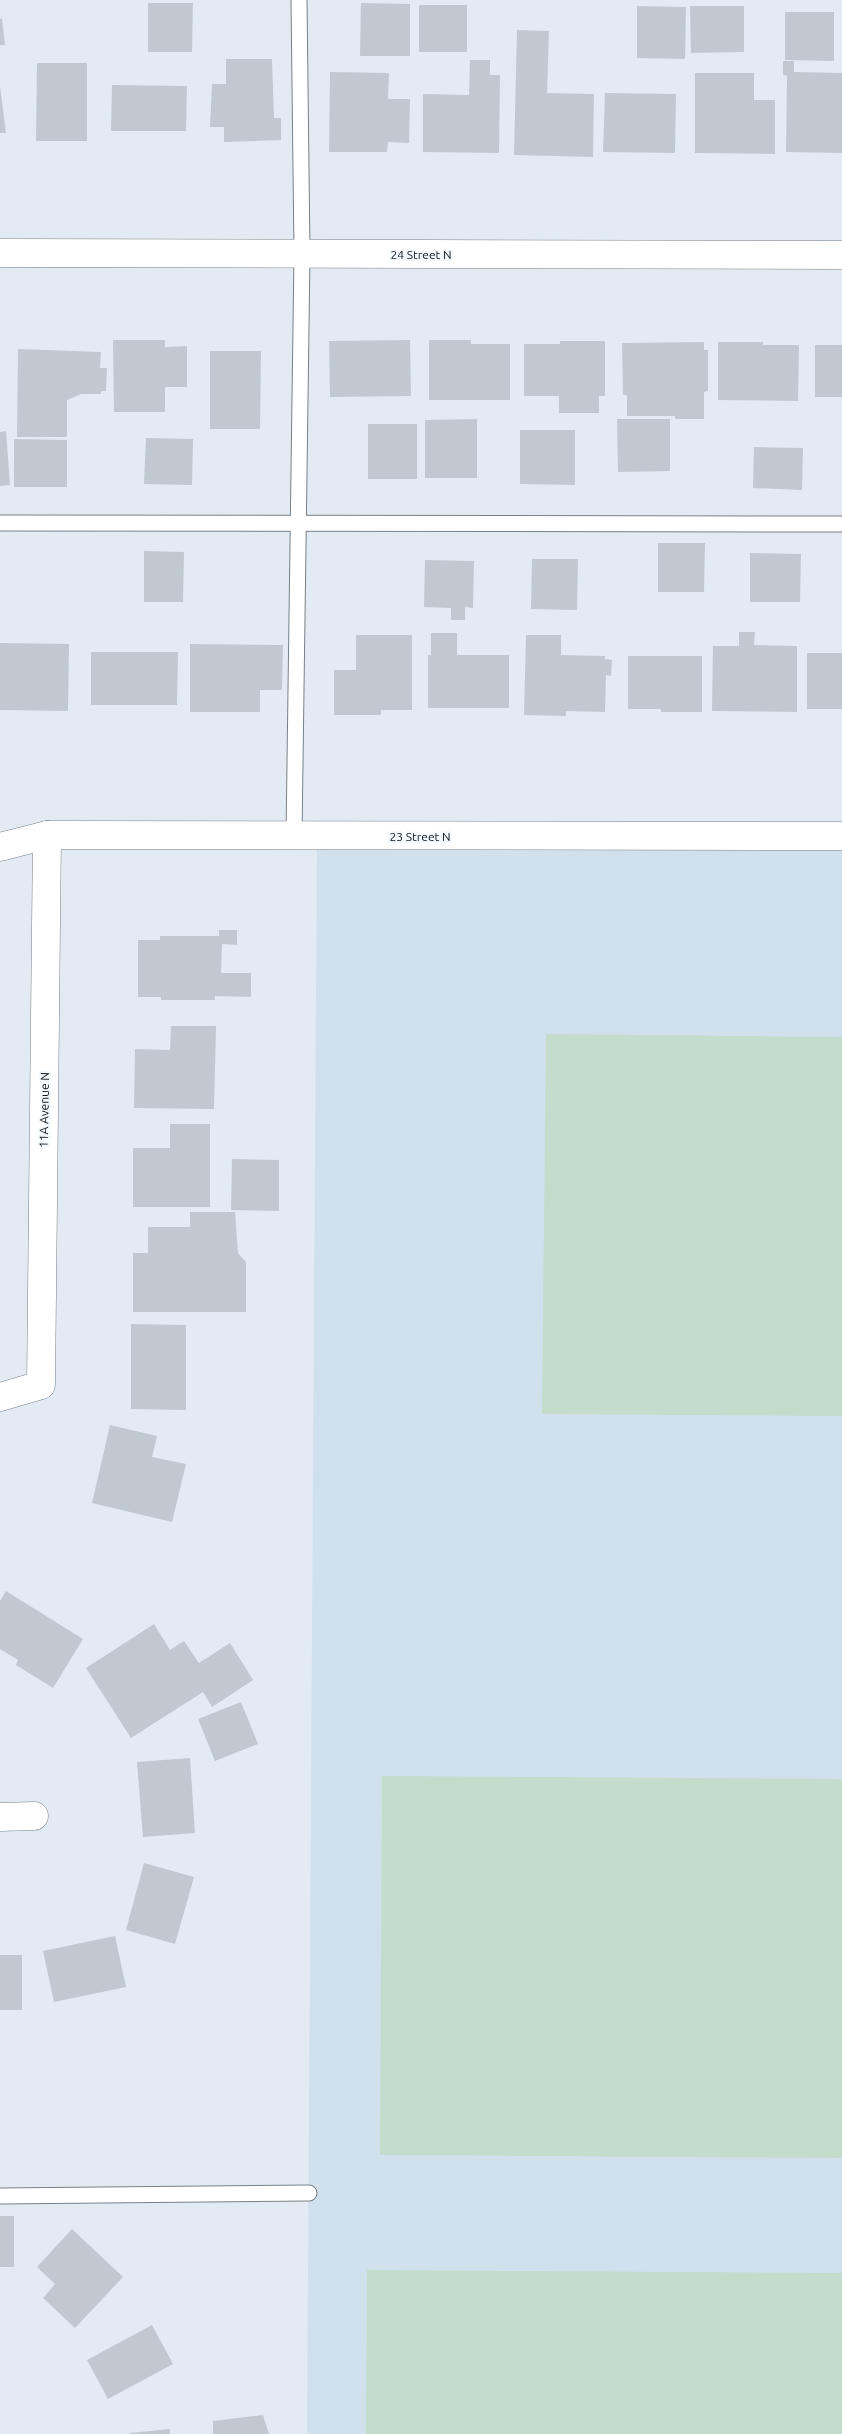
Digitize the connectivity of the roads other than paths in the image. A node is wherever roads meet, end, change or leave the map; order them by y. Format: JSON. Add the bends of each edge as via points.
{"nodes":[{"id":1,"x":299,"y":0,"type":"edge"},
{"id":2,"x":0,"y":253,"type":"edge"},
{"id":3,"x":302,"y":254,"type":"junction"},
{"id":4,"x":842,"y":255,"type":"edge"},
{"id":5,"x":0,"y":523,"type":"edge"},
{"id":6,"x":298,"y":524,"type":"junction"},
{"id":7,"x":842,"y":524,"type":"edge"},
{"id":8,"x":47,"y":836,"type":"junction"},
{"id":9,"x":294,"y":836,"type":"junction"},
{"id":10,"x":842,"y":836,"type":"edge"},
{"id":11,"x":0,"y":847,"type":"edge"},
{"id":12,"x":0,"y":1397,"type":"edge"},
{"id":13,"x":34,"y":1816,"type":"dead end"},
{"id":14,"x":0,"y":1817,"type":"edge"},
{"id":15,"x":308,"y":2193,"type":"dead end"},
{"id":16,"x":0,"y":2196,"type":"edge"}],
"edges":[{"from":1,"to":3,"type":"lane"},
{"from":2,"to":3,"type":"street","name":"24 Street N"},
{"from":3,"to":4,"type":"street","name":"24 Street N"},
{"from":3,"to":6,"type":"lane"},
{"from":5,"to":6,"type":"lane"},
{"from":6,"to":7,"type":"lane"},
{"from":6,"to":9,"type":"lane"},
{"from":8,"to":9,"type":"street","name":"23 Street N"},
{"from":8,"to":11,"type":"street","name":"23 Street N"},
{"from":8,"to":12,"type":"street","name":"11A Avenue N","via":[[41,1385]]},
{"from":9,"to":10,"type":"street","name":"23 Street N"},
{"from":13,"to":14,"type":"street"},
{"from":15,"to":16,"type":"lane"}]}
